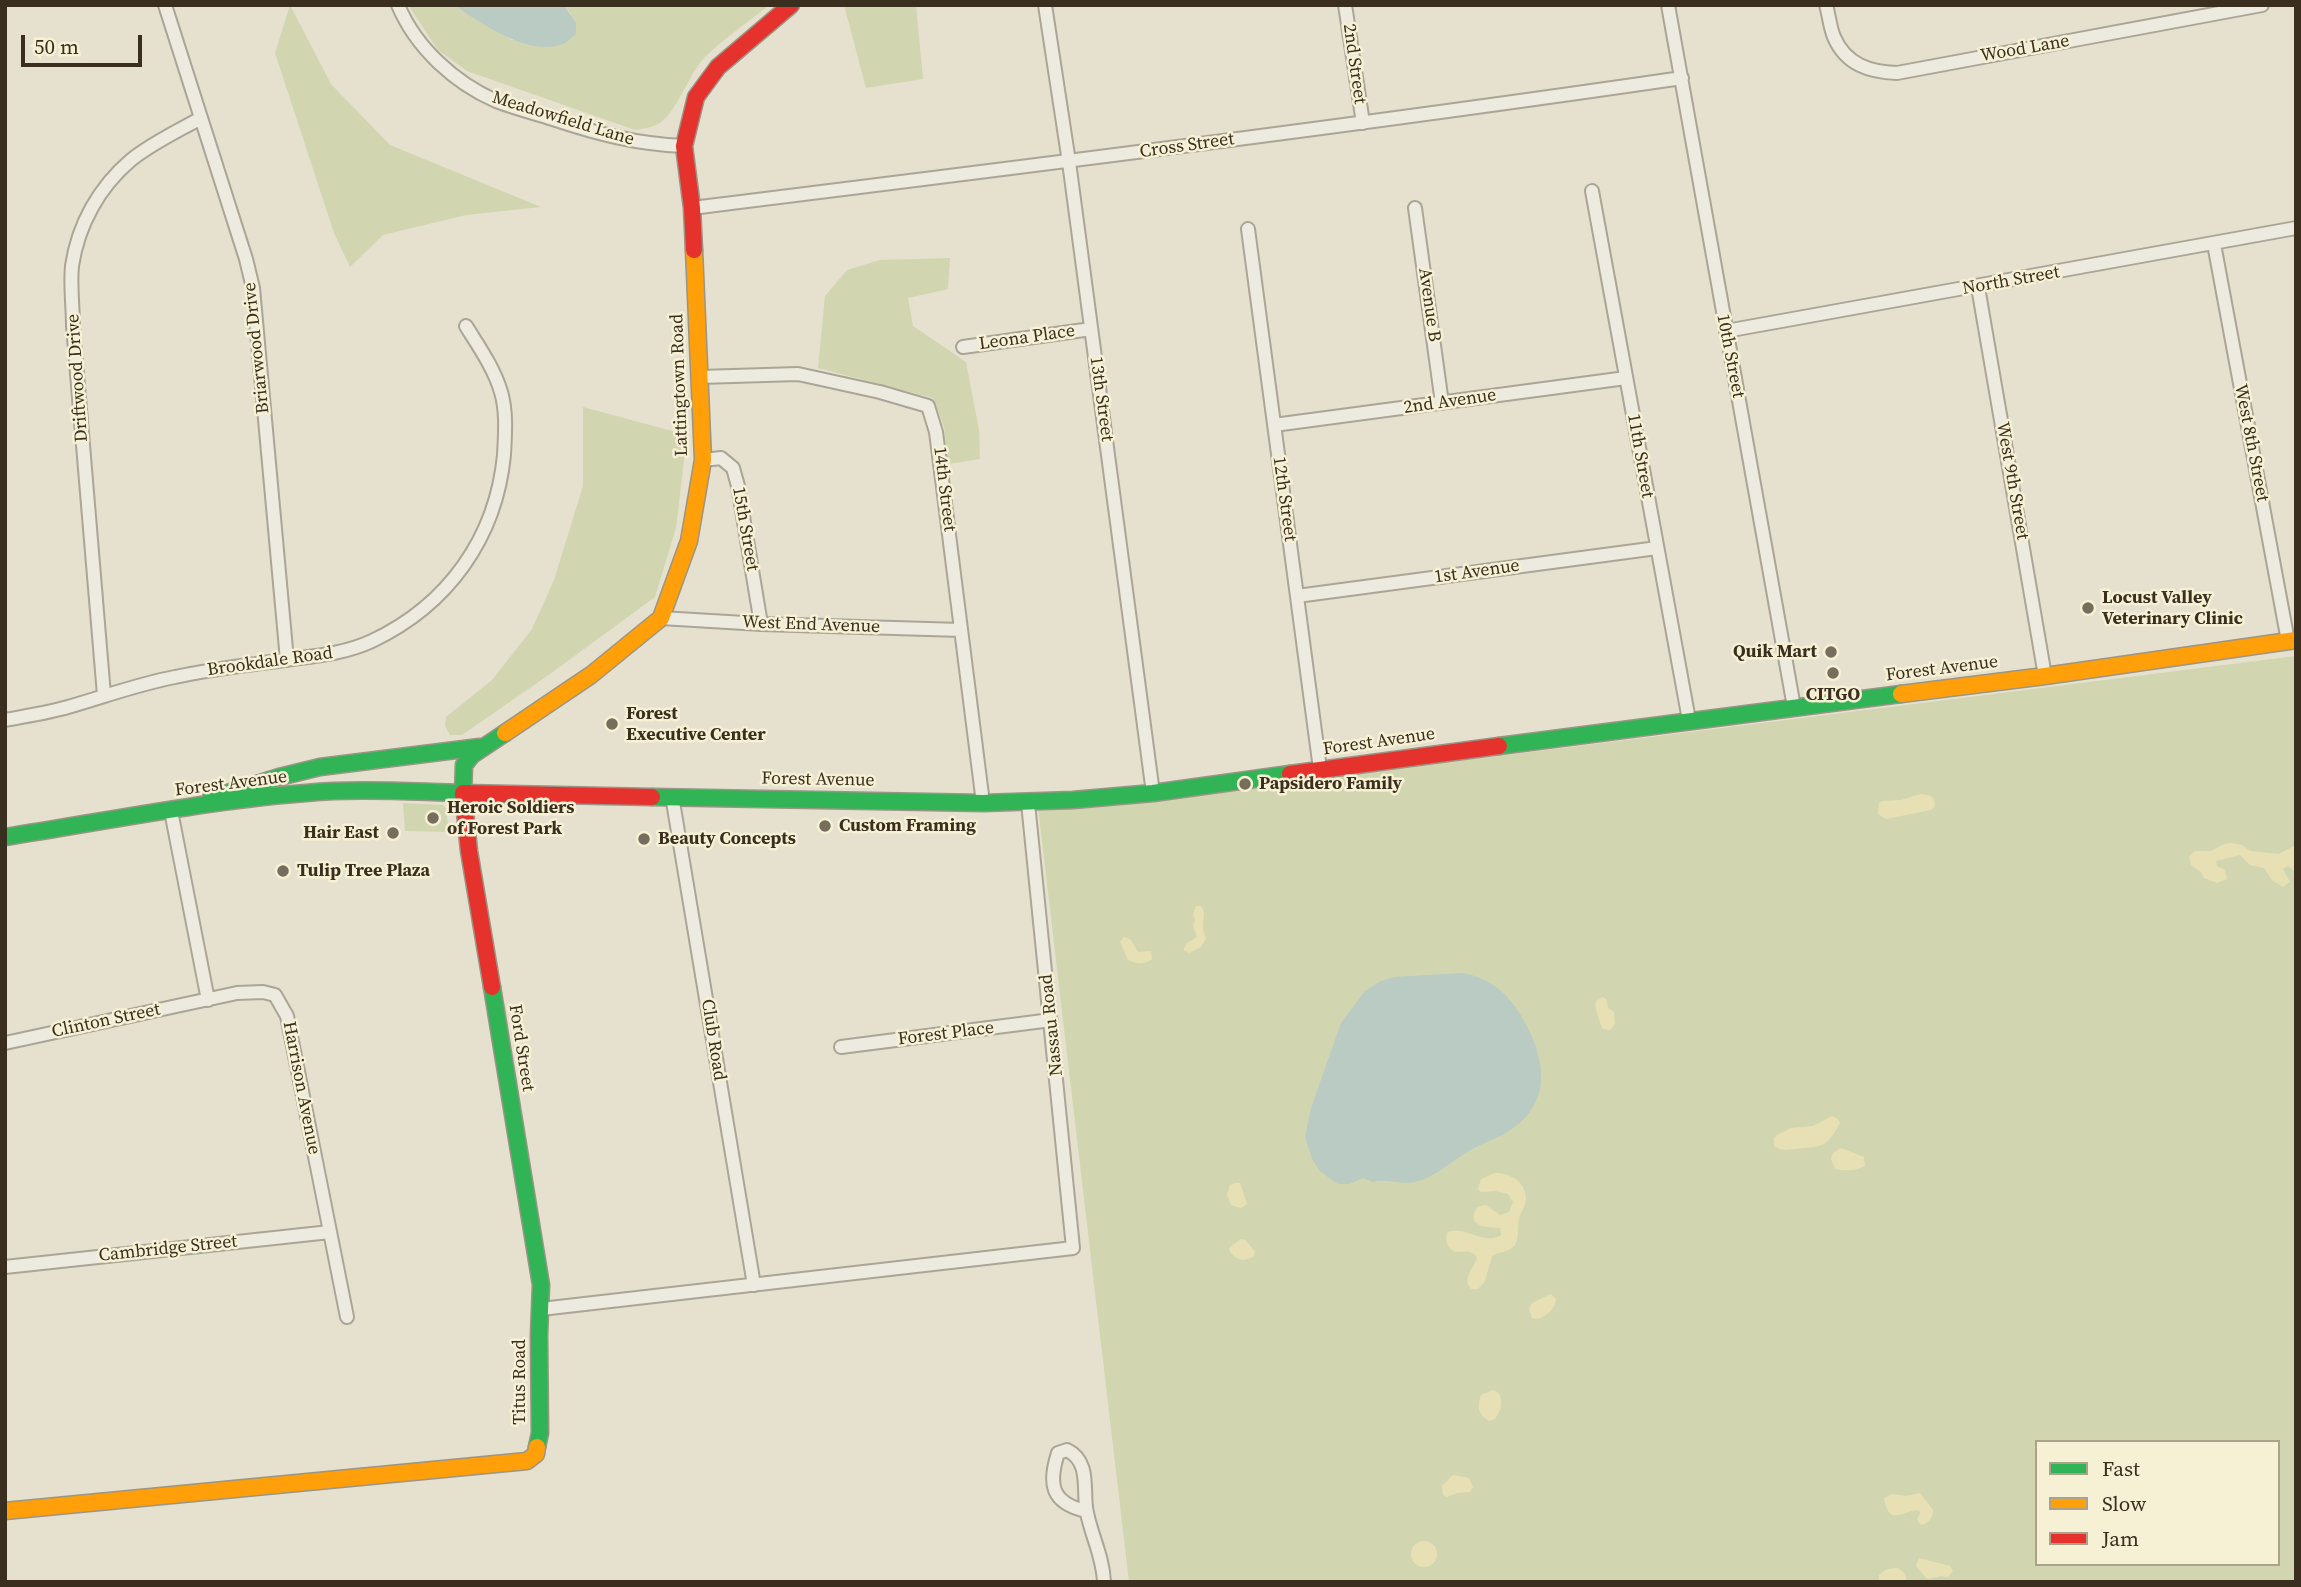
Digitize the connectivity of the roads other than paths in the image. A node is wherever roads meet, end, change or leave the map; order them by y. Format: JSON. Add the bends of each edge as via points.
{"nodes":[{"id":1,"x":165,"y":5,"type":"edge"},
{"id":2,"x":398,"y":5,"type":"edge"},
{"id":3,"x":791,"y":5,"type":"edge"},
{"id":4,"x":1045,"y":5,"type":"edge"},
{"id":5,"x":1346,"y":5,"type":"edge"},
{"id":6,"x":1668,"y":5,"type":"edge"},
{"id":7,"x":1826,"y":5,"type":"edge"},
{"id":8,"x":2262,"y":5,"type":"edge"},
{"id":9,"x":1682,"y":78,"type":"junction"},
{"id":10,"x":201,"y":118,"type":"junction"},
{"id":11,"x":1363,"y":123,"type":"junction"},
{"id":12,"x":684,"y":146,"type":"junction"},
{"id":13,"x":1069,"y":162,"type":"junction"},
{"id":14,"x":1591,"y":191,"type":"dead end"},
{"id":15,"x":692,"y":208,"type":"junction"},
{"id":16,"x":1415,"y":208,"type":"dead end"},
{"id":17,"x":2296,"y":228,"type":"edge"},
{"id":18,"x":1248,"y":229,"type":"dead end"},
{"id":19,"x":2214,"y":244,"type":"junction"},
{"id":20,"x":1978,"y":287,"type":"junction"},
{"id":21,"x":466,"y":327,"type":"dead end"},
{"id":22,"x":1091,"y":329,"type":"junction"},
{"id":23,"x":1726,"y":331,"type":"junction"},
{"id":24,"x":963,"y":347,"type":"dead end"},
{"id":25,"x":700,"y":377,"type":"junction"},
{"id":26,"x":1626,"y":378,"type":"junction"},
{"id":27,"x":1443,"y":403,"type":"junction"},
{"id":28,"x":1273,"y":425,"type":"junction"},
{"id":29,"x":703,"y":460,"type":"junction"},
{"id":30,"x":1657,"y":548,"type":"junction"},
{"id":31,"x":1297,"y":596,"type":"junction"},
{"id":32,"x":662,"y":618,"type":"junction"},
{"id":33,"x":761,"y":624,"type":"junction"},
{"id":34,"x":961,"y":630,"type":"junction"},
{"id":35,"x":2292,"y":641,"type":"edge"},
{"id":36,"x":287,"y":660,"type":"junction"},
{"id":37,"x":2045,"y":676,"type":"junction"},
{"id":38,"x":104,"y":695,"type":"junction"},
{"id":39,"x":1794,"y":707,"type":"junction"},
{"id":40,"x":5,"y":720,"type":"edge"},
{"id":41,"x":1689,"y":720,"type":"junction"},
{"id":42,"x":485,"y":746,"type":"junction"},
{"id":43,"x":1321,"y":769,"type":"junction"},
{"id":44,"x":463,"y":793,"type":"junction"},
{"id":45,"x":1153,"y":793,"type":"junction"},
{"id":46,"x":672,"y":796,"type":"junction"},
{"id":47,"x":984,"y":803,"type":"junction"},
{"id":48,"x":1028,"y":803,"type":"junction"},
{"id":49,"x":171,"y":811,"type":"junction"},
{"id":50,"x":5,"y":837,"type":"edge"},
{"id":51,"x":208,"y":1000,"type":"junction"},
{"id":52,"x":1051,"y":1020,"type":"junction"},
{"id":53,"x":5,"y":1043,"type":"edge"},
{"id":54,"x":841,"y":1047,"type":"dead end"},
{"id":55,"x":330,"y":1232,"type":"junction"},
{"id":56,"x":5,"y":1267,"type":"edge"},
{"id":57,"x":754,"y":1285,"type":"junction"},
{"id":58,"x":541,"y":1309,"type":"junction"},
{"id":59,"x":347,"y":1317,"type":"dead end"},
{"id":60,"x":5,"y":1511,"type":"edge"},
{"id":61,"x":1086,"y":1511,"type":"junction"},
{"id":62,"x":1104,"y":1582,"type":"edge"}],
"edges":[{"from":1,"to":10,"type":"street","name":"Briarwood Drive"},
{"from":2,"to":12,"type":"street","name":"Meadowfield Lane","via":[[435,59],[461,82],[497,101],[602,135]]},
{"from":3,"to":12,"type":"main road","via":[[707,80],[696,97]]},
{"from":4,"to":13,"type":"street","name":"13th Street"},
{"from":5,"to":11,"type":"street","name":"2nd Street"},
{"from":6,"to":9,"type":"street","name":"10th Street"},
{"from":7,"to":8,"type":"street","name":"Wood Lane","via":[[1834,38],[1847,56],[1863,68],[1897,73]]},
{"from":9,"to":11,"type":"street","name":"Cross Street"},
{"from":9,"to":23,"type":"street","name":"10th Street"},
{"from":10,"to":36,"type":"street","name":"Briarwood Drive","via":[[253,288]]},
{"from":10,"to":38,"type":"street","name":"Driftwood Drive","via":[[132,159],[108,183],[81,230],[72,268]]},
{"from":11,"to":13,"type":"street","name":"Cross Street"},
{"from":12,"to":15,"type":"main road","name":"Lattingtown Road"},
{"from":13,"to":15,"type":"street","name":"Cross Street"},
{"from":13,"to":22,"type":"street","name":"13th Street"},
{"from":14,"to":26,"type":"street","name":"11th Street"},
{"from":15,"to":25,"type":"main road","name":"Lattingtown Road"},
{"from":16,"to":27,"type":"street","name":"Avenue B"},
{"from":17,"to":19,"type":"street","name":"North Street"},
{"from":18,"to":28,"type":"street","name":"12th Street"},
{"from":19,"to":20,"type":"street","name":"North Street"},
{"from":19,"to":35,"type":"street","name":"West 8th Street"},
{"from":20,"to":23,"type":"street","name":"North Street"},
{"from":20,"to":37,"type":"street","name":"West 9th Street"},
{"from":21,"to":36,"type":"street","name":"Brookdale Road","via":[[501,393],[506,429],[501,482],[480,540],[436,599],[397,628],[335,654]]},
{"from":22,"to":24,"type":"street","name":"Leona Place"},
{"from":22,"to":45,"type":"street","name":"13th Street"},
{"from":23,"to":39,"type":"street","name":"10th Street"},
{"from":25,"to":29,"type":"main road","name":"Lattingtown Road"},
{"from":25,"to":34,"type":"street","name":"14th Street","via":[[798,374],[928,406],[936,432]]},
{"from":26,"to":27,"type":"street","name":"2nd Avenue"},
{"from":26,"to":30,"type":"street","name":"11th Street"},
{"from":27,"to":28,"type":"street","name":"2nd Avenue"},
{"from":28,"to":31,"type":"street","name":"12th Street"},
{"from":29,"to":32,"type":"main road","name":"Lattingtown Road","via":[[689,541]]},
{"from":29,"to":33,"type":"street","name":"15th Street","via":[[721,458],[733,468]]},
{"from":30,"to":31,"type":"street","name":"1st Avenue"},
{"from":30,"to":41,"type":"street","name":"11th Street"},
{"from":31,"to":43,"type":"street","name":"12th Street"},
{"from":32,"to":33,"type":"street","name":"West End Avenue"},
{"from":32,"to":42,"type":"main road","via":[[591,675]]},
{"from":33,"to":34,"type":"street","name":"West End Avenue"},
{"from":34,"to":47,"type":"street","name":"14th Street"},
{"from":35,"to":37,"type":"main road","name":"Forest Avenue"},
{"from":36,"to":38,"type":"street","name":"Brookdale Road","via":[[174,677]]},
{"from":37,"to":39,"type":"main road","name":"Forest Avenue"},
{"from":38,"to":40,"type":"street","name":"Brookdale Road","via":[[67,708]]},
{"from":39,"to":41,"type":"main road","name":"Forest Avenue"},
{"from":41,"to":43,"type":"main road","name":"Forest Avenue"},
{"from":42,"to":44,"type":"main road","via":[[464,765]]},
{"from":42,"to":49,"type":"main road","via":[[320,768]]},
{"from":43,"to":45,"type":"main road","name":"Forest Avenue"},
{"from":44,"to":46,"type":"main road","name":"Forest Avenue"},
{"from":44,"to":49,"type":"main road","name":"Forest Avenue","via":[[320,792]]},
{"from":44,"to":58,"type":"main road","name":"Ford Street","via":[[468,851],[541,1285]]},
{"from":45,"to":48,"type":"main road","name":"Forest Avenue"},
{"from":46,"to":47,"type":"main road","name":"Forest Avenue"},
{"from":46,"to":57,"type":"street","name":"Club Road"},
{"from":47,"to":48,"type":"main road","name":"Forest Avenue"},
{"from":48,"to":52,"type":"street","name":"Nassau Road"},
{"from":49,"to":50,"type":"main road","name":"Forest Avenue"},
{"from":49,"to":51,"type":"street"},
{"from":51,"to":53,"type":"street","name":"Clinton Street"},
{"from":51,"to":55,"type":"street","name":"Harrison Avenue","via":[[270,993],[284,1007]]},
{"from":52,"to":54,"type":"street","name":"Forest Place"},
{"from":52,"to":57,"type":"street","name":"Nassau Road","via":[[1073,1248]]},
{"from":55,"to":56,"type":"street","name":"Cambridge Street"},
{"from":55,"to":59,"type":"street","name":"Harrison Avenue"},
{"from":57,"to":58,"type":"street"},
{"from":58,"to":60,"type":"main road","name":"Titus Road","via":[[540,1433],[536,1454],[527,1461]]},
{"from":61,"to":61,"type":"street","via":[[1082,1466],[1074,1453],[1058,1453],[1055,1490],[1061,1501]]},
{"from":61,"to":62,"type":"street","via":[[1103,1563]]}]}
